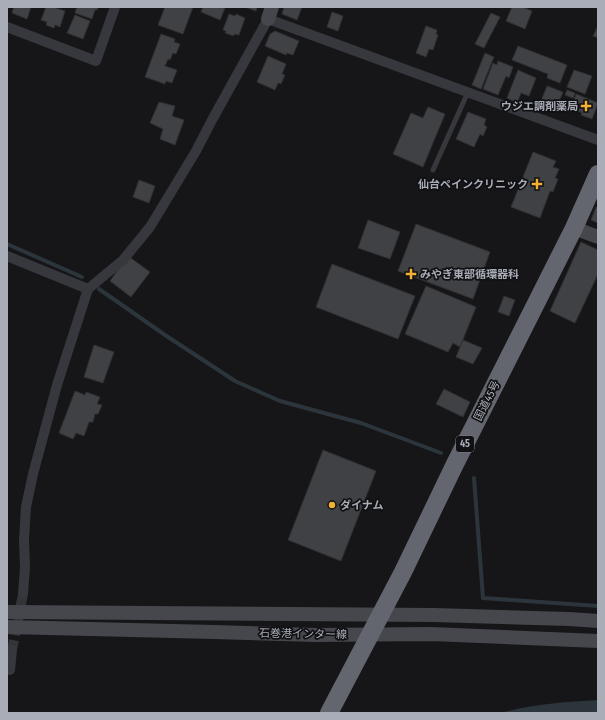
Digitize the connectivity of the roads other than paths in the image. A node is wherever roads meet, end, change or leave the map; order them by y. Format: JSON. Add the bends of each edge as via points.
{"nodes":[{"id":1,"x":115,"y":7,"type":"edge"},
{"id":2,"x":270,"y":13,"type":"edge"},
{"id":3,"x":7,"y":27,"type":"edge"},
{"id":4,"x":468,"y":92,"type":"junction"},
{"id":5,"x":598,"y":140,"type":"edge"},
{"id":6,"x":433,"y":170,"type":"dead end"},
{"id":7,"x":598,"y":174,"type":"edge"},
{"id":8,"x":574,"y":228,"type":"junction"},
{"id":9,"x":598,"y":237,"type":"edge"},
{"id":10,"x":7,"y":256,"type":"edge"},
{"id":11,"x":88,"y":289,"type":"junction"},
{"id":12,"x":23,"y":594,"type":"tunnel mouth"},
{"id":13,"x":7,"y":612,"type":"edge"},
{"id":14,"x":381,"y":615,"type":"junction"},
{"id":15,"x":598,"y":621,"type":"edge"},
{"id":16,"x":7,"y":628,"type":"edge"},
{"id":17,"x":371,"y":634,"type":"junction"},
{"id":18,"x":598,"y":641,"type":"edge"},
{"id":19,"x":12,"y":650,"type":"tunnel mouth"},
{"id":20,"x":10,"y":670,"type":"dead end"},
{"id":21,"x":329,"y":713,"type":"edge"}],
"edges":[{"from":1,"to":3,"type":"street","via":[[96,61]]},
{"from":2,"to":4,"type":"street"},
{"from":2,"to":11,"type":"street","via":[[196,151],[150,227],[123,260]]},
{"from":4,"to":5,"type":"street"},
{"from":4,"to":6,"type":"lane"},
{"from":7,"to":8,"type":"highway","name":"国道45号","number":"45"},
{"from":8,"to":9,"type":"main road"},
{"from":8,"to":14,"type":"highway","name":"国道45号","number":"45"},
{"from":10,"to":11,"type":"street"},
{"from":11,"to":12,"type":"street","via":[[57,385],[33,474],[26,507],[26,567]]},
{"from":13,"to":14,"type":"main road","name":"石巻港インター線"},
{"from":14,"to":15,"type":"main road","name":"石巻港インター線"},
{"from":14,"to":17,"type":"highway","name":"国道45号","number":"45"},
{"from":16,"to":17,"type":"main road","name":"石巻港インター線"},
{"from":17,"to":18,"type":"main road","name":"石巻港インター線"},
{"from":17,"to":21,"type":"highway","name":"国道45号","number":"45"},
{"from":19,"to":20,"type":"street"}]}
